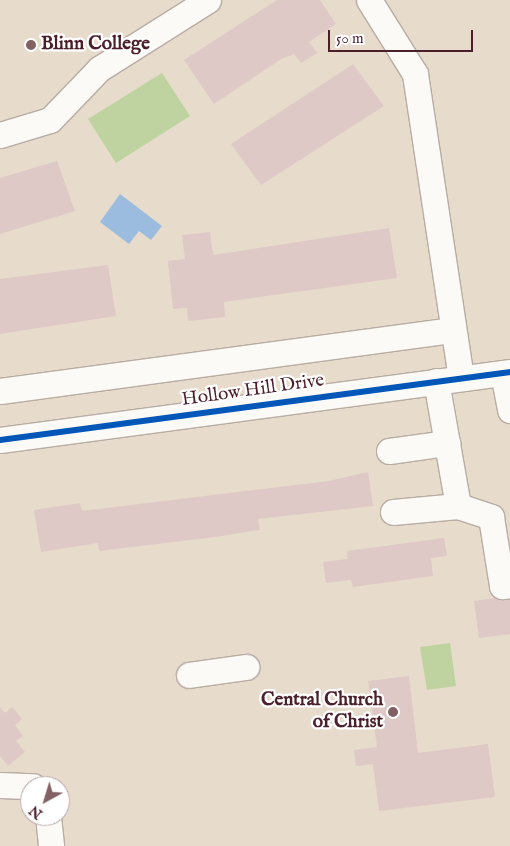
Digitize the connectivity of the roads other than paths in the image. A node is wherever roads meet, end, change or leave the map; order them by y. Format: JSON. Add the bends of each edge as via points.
{"nodes":[{"id":1,"x":208,"y":0,"type":"edge"},
{"id":2,"x":369,"y":0,"type":"edge"},
{"id":3,"x":0,"y":135,"type":"edge"},
{"id":4,"x":454,"y":330,"type":"junction"},
{"id":5,"x":506,"y":373,"type":"edge"},
{"id":6,"x":461,"y":378,"type":"junction"},
{"id":7,"x":436,"y":381,"type":"junction"},
{"id":8,"x":0,"y":391,"type":"edge"},
{"id":9,"x":510,"y":410,"type":"edge"},
{"id":10,"x":0,"y":440,"type":"edge"},
{"id":11,"x":447,"y":443,"type":"junction"},
{"id":12,"x":389,"y":451,"type":"dead end"},
{"id":13,"x":458,"y":506,"type":"junction"},
{"id":14,"x":393,"y":512,"type":"dead end"},
{"id":15,"x":510,"y":585,"type":"edge"},
{"id":16,"x":246,"y":667,"type":"dead end"},
{"id":17,"x":189,"y":675,"type":"dead end"},
{"id":18,"x":0,"y":785,"type":"edge"},
{"id":19,"x":20,"y":786,"type":"edge"},
{"id":20,"x":49,"y":826,"type":"edge"},
{"id":21,"x":51,"y":846,"type":"edge"}],
"edges":[{"from":1,"to":3,"type":"street","via":[[99,69],[50,120]]},
{"from":2,"to":4,"type":"street","via":[[414,74]]},
{"from":4,"to":6,"type":"street"},
{"from":4,"to":8,"type":"street"},
{"from":5,"to":6,"type":"street","name":"Hollow Hill Drive"},
{"from":5,"to":9,"type":"street"},
{"from":6,"to":7,"type":"street","name":"Hollow Hill Drive"},
{"from":7,"to":10,"type":"street","name":"Hollow Hill Drive"},
{"from":7,"to":11,"type":"street"},
{"from":11,"to":12,"type":"street"},
{"from":11,"to":13,"type":"street"},
{"from":13,"to":14,"type":"street"},
{"from":13,"to":15,"type":"street","via":[[491,517],[502,586]]},
{"from":16,"to":17,"type":"street"},
{"from":18,"to":19,"type":"street"},
{"from":20,"to":21,"type":"street"}]}
